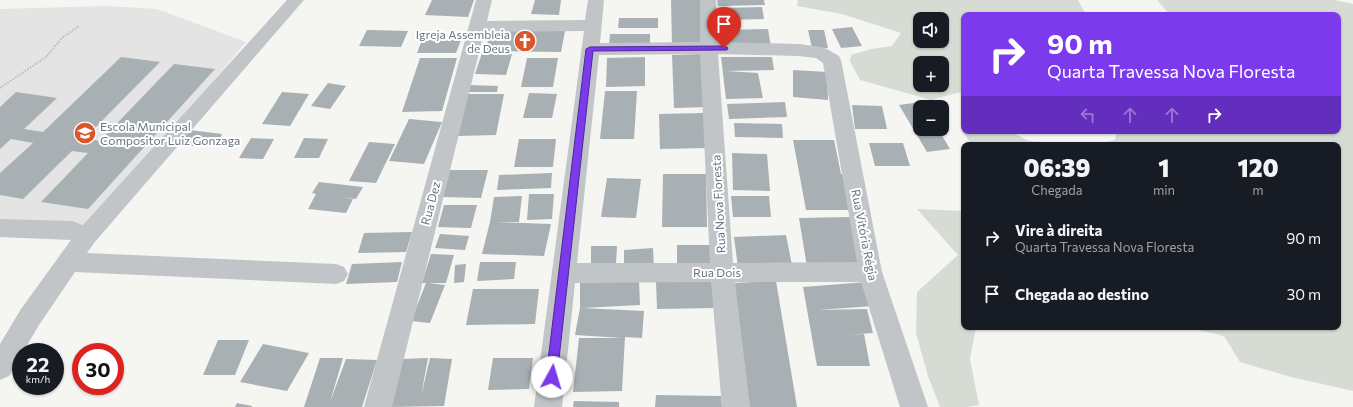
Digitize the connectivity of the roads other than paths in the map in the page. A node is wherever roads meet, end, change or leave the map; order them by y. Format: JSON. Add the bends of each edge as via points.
{"nodes":[{"id":1,"x":296,"y":0,"type":"edge"},
{"id":2,"x":484,"y":0,"type":"edge"},
{"id":3,"x":596,"y":0,"type":"edge"},
{"id":4,"x":708,"y":0,"type":"edge"},
{"id":5,"x":594,"y":25,"type":"junction"},
{"id":6,"x":476,"y":27,"type":"junction"},
{"id":7,"x":709,"y":48,"type":"junction"},
{"id":8,"x":590,"y":49,"type":"junction"},
{"id":9,"x":0,"y":228,"type":"edge"},
{"id":10,"x":86,"y":237,"type":"junction"},
{"id":11,"x":68,"y":262,"type":"junction"},
{"id":12,"x":722,"y":272,"type":"junction"},
{"id":13,"x":870,"y":272,"type":"junction"},
{"id":14,"x":563,"y":273,"type":"junction"},
{"id":15,"x":336,"y":274,"type":"dead end"},
{"id":16,"x":0,"y":368,"type":"edge"},
{"id":17,"x":378,"y":407,"type":"edge"},
{"id":18,"x":548,"y":407,"type":"edge"},
{"id":19,"x":736,"y":407,"type":"edge"},
{"id":20,"x":914,"y":407,"type":"edge"}],
"edges":[{"from":1,"to":10,"type":"street"},
{"from":2,"to":6,"type":"street","name":"Rua Dez"},
{"from":3,"to":5,"type":"street"},
{"from":4,"to":7,"type":"street","name":"Rua Nova Floresta"},
{"from":5,"to":6,"type":"street"},
{"from":5,"to":8,"type":"street"},
{"from":6,"to":17,"type":"street","name":"Rua Dez"},
{"from":7,"to":8,"type":"street"},
{"from":7,"to":12,"type":"street","name":"Rua Nova Floresta"},
{"from":7,"to":13,"type":"street","name":"Rua Vitória Régia","via":[[804,50],[821,53],[832,60]]},
{"from":8,"to":14,"type":"street"},
{"from":9,"to":10,"type":"street","via":[[72,230]]},
{"from":10,"to":11,"type":"street"},
{"from":11,"to":15,"type":"street"},
{"from":11,"to":16,"type":"street","via":[[30,317]]},
{"from":12,"to":13,"type":"street","name":"Rua Dois"},
{"from":12,"to":14,"type":"street","name":"Rua Dois"},
{"from":12,"to":19,"type":"street","name":"Rua Nova Floresta"},
{"from":13,"to":20,"type":"street","name":"Rua Vitória Régia"},
{"from":14,"to":18,"type":"street"}]}
